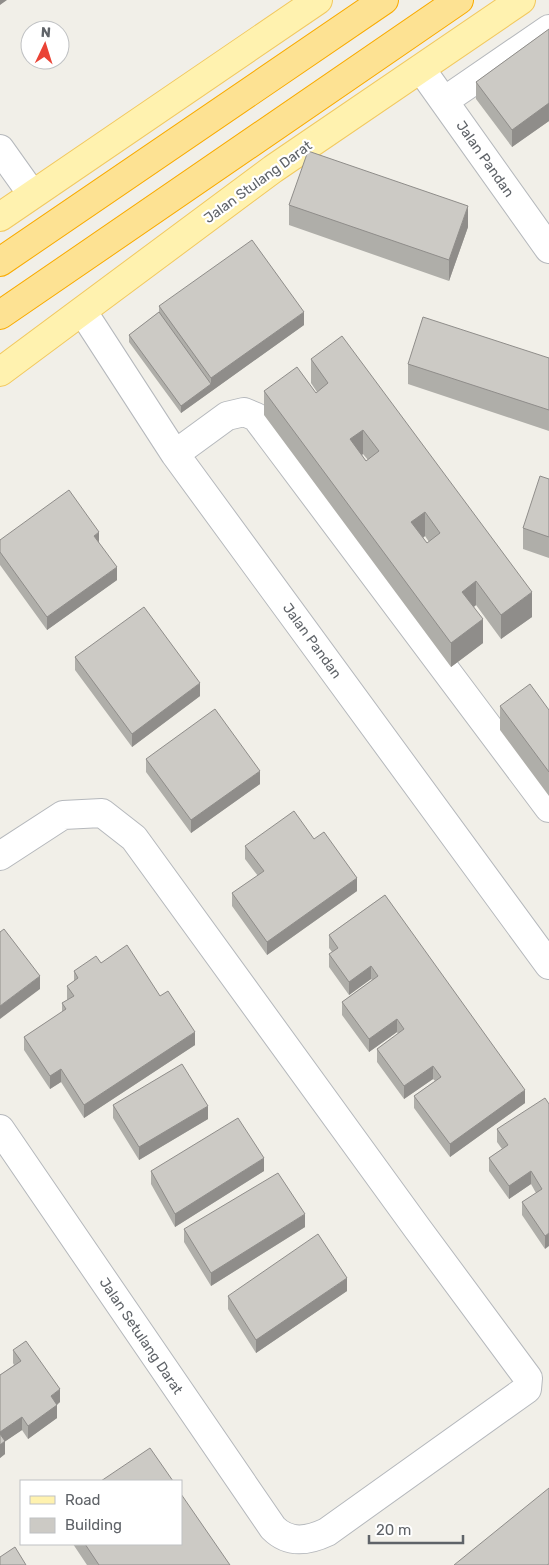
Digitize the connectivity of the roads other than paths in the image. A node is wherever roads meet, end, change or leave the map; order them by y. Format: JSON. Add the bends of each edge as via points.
{"nodes":[{"id":1,"x":318,"y":0,"type":"edge"},
{"id":2,"x":384,"y":0,"type":"edge"},
{"id":3,"x":459,"y":0,"type":"edge"},
{"id":4,"x":521,"y":0,"type":"edge"},
{"id":5,"x":549,"y":28,"type":"edge"},
{"id":6,"x":421,"y":69,"type":"junction"},
{"id":7,"x":444,"y":101,"type":"junction"},
{"id":8,"x":0,"y":149,"type":"edge"},
{"id":9,"x":32,"y":194,"type":"junction"},
{"id":10,"x":0,"y":217,"type":"edge"},
{"id":11,"x":549,"y":249,"type":"edge"},
{"id":12,"x":0,"y":262,"type":"edge"},
{"id":13,"x":83,"y":312,"type":"junction"},
{"id":14,"x":0,"y":315,"type":"edge"},
{"id":15,"x":0,"y":372,"type":"edge"},
{"id":16,"x":175,"y":454,"type":"junction"},
{"id":17,"x":549,"y":808,"type":"edge"},
{"id":18,"x":0,"y":856,"type":"edge"},
{"id":19,"x":549,"y":965,"type":"edge"},
{"id":20,"x":0,"y":1129,"type":"edge"}],
"edges":[{"from":1,"to":9,"type":"main road"},
{"from":2,"to":12,"type":"highway"},
{"from":3,"to":14,"type":"highway"},
{"from":4,"to":6,"type":"main road","name":"Jalan Stulang Darat"},
{"from":5,"to":7,"type":"street"},
{"from":6,"to":7,"type":"street","name":"Jalan Pandan"},
{"from":6,"to":13,"type":"main road","name":"Jalan Stulang Darat","via":[[274,169]]},
{"from":7,"to":11,"type":"street","name":"Jalan Pandan"},
{"from":8,"to":9,"type":"street"},
{"from":9,"to":10,"type":"main road"},
{"from":13,"to":15,"type":"main road","name":"Jalan Stulang Darat"},
{"from":13,"to":16,"type":"street","name":"Jalan Pandan"},
{"from":16,"to":17,"type":"street","via":[[227,416],[244,412],[256,418]]},
{"from":16,"to":19,"type":"street","name":"Jalan Pandan"},
{"from":18,"to":20,"type":"street","name":"Jalan Setulang Darat","via":[[62,815],[102,813],[134,838],[528,1378],[527,1389],[327,1532],[313,1538],[286,1538],[273,1528]]}]}
